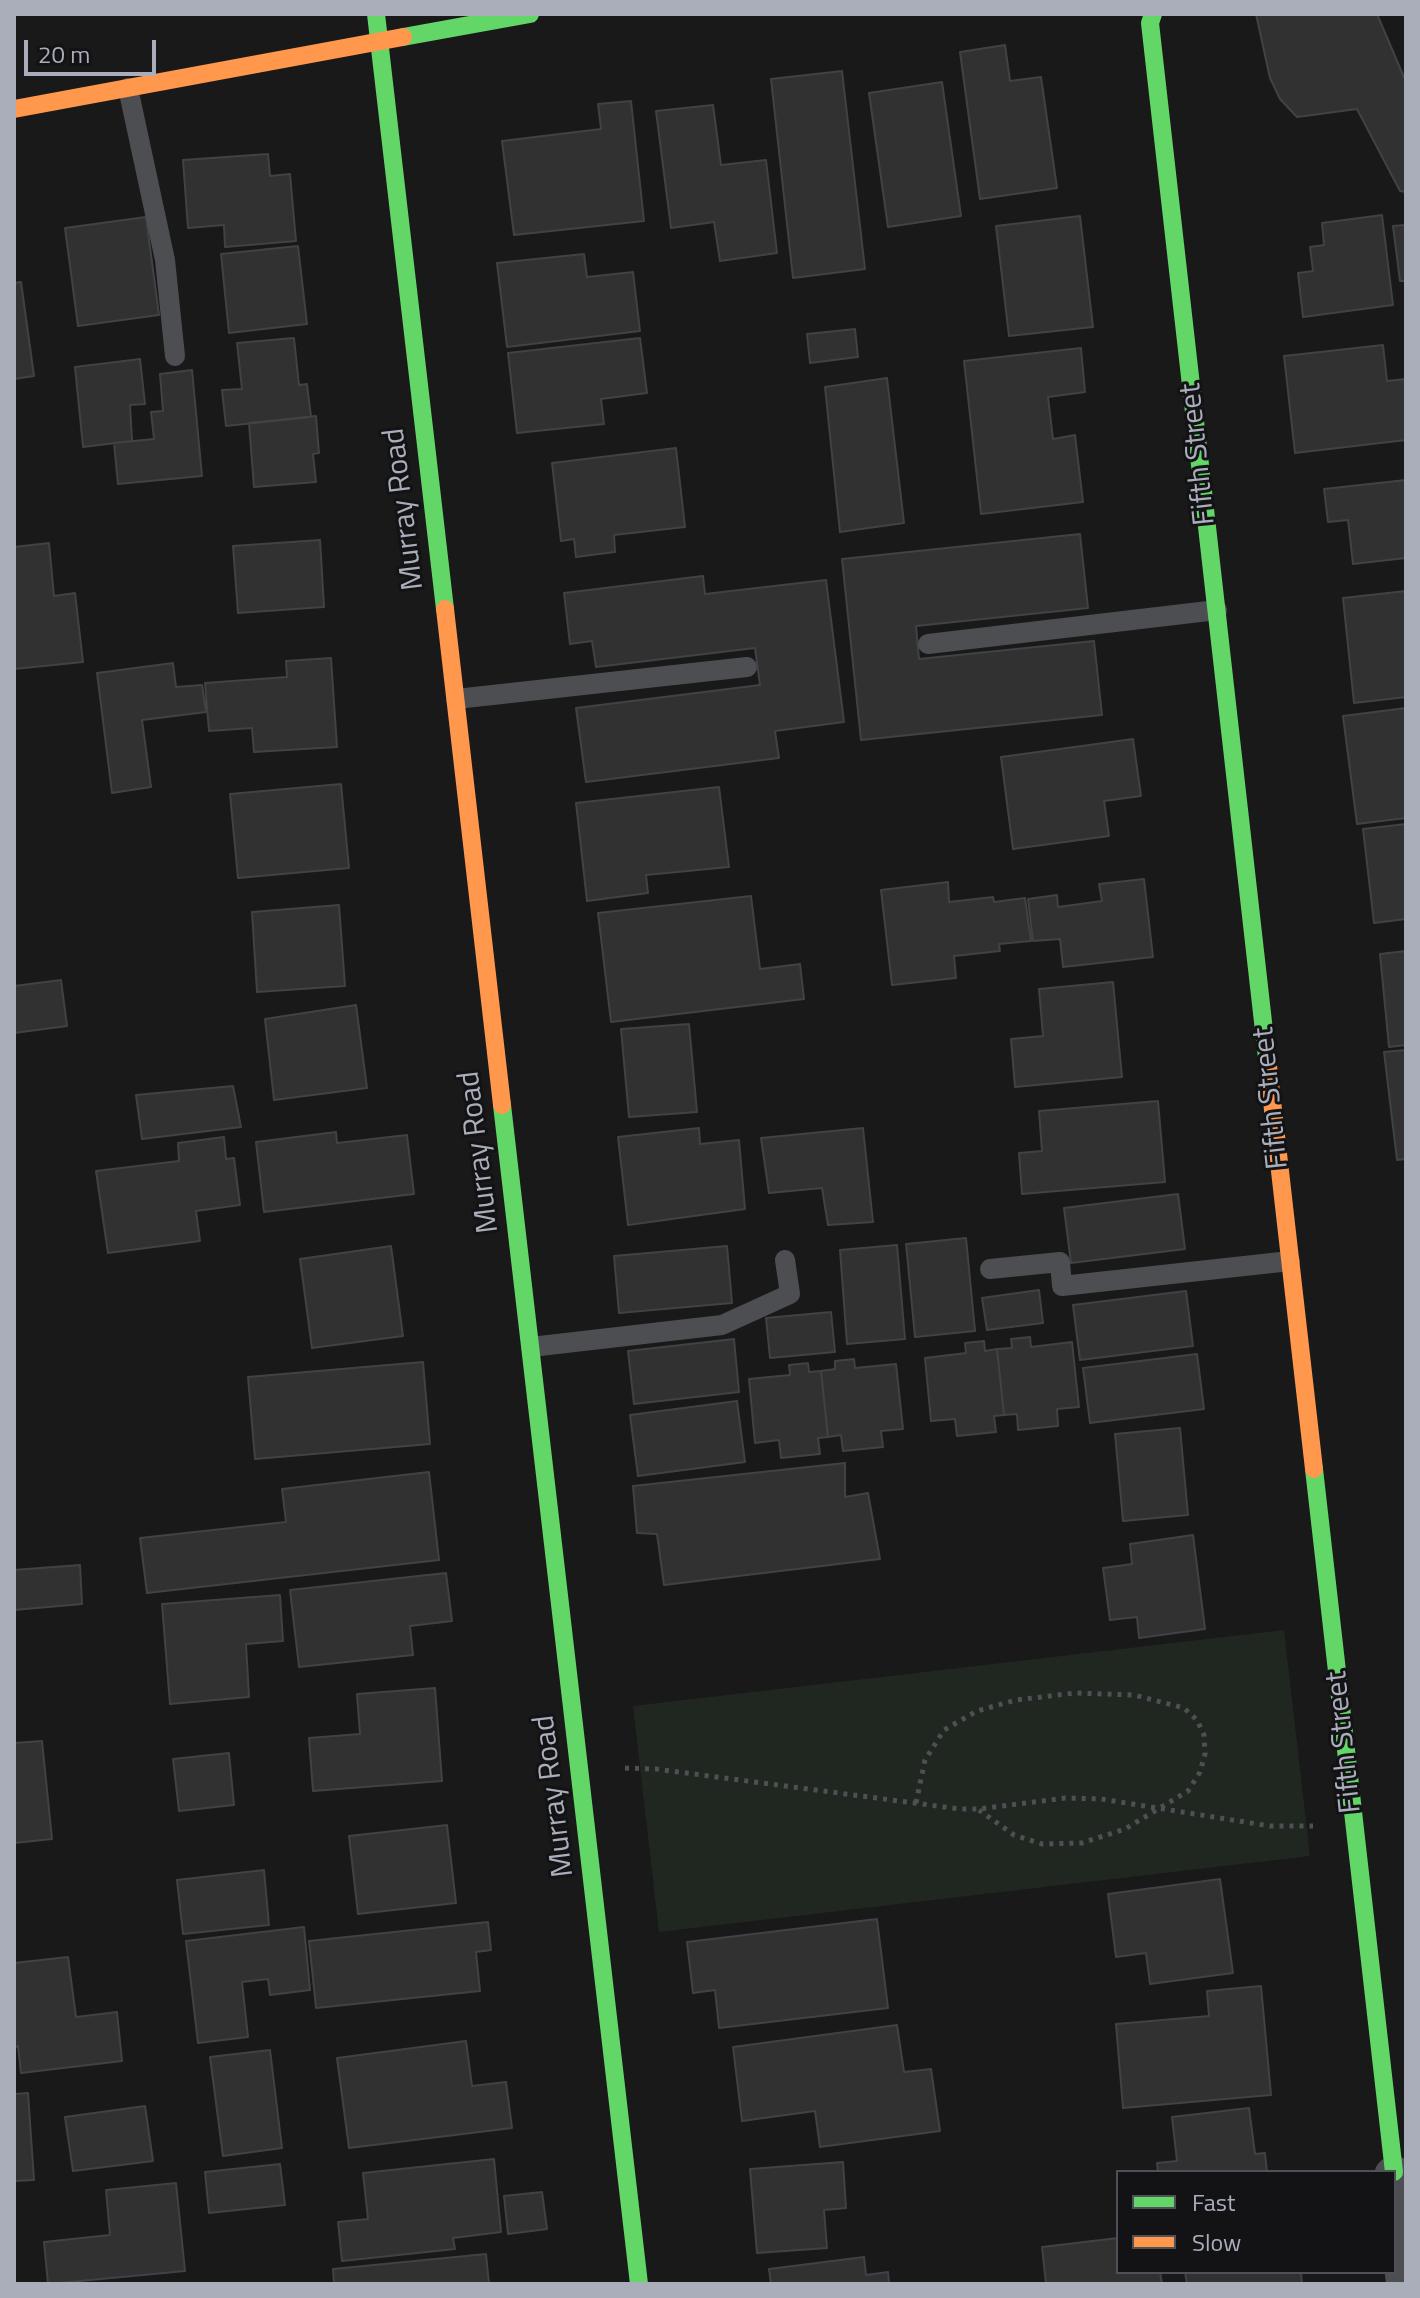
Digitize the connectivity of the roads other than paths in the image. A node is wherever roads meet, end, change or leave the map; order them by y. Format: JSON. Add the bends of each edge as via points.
{"nodes":[{"id":1,"x":376,"y":14,"type":"edge"},
{"id":2,"x":530,"y":14,"type":"edge"},
{"id":3,"x":1149,"y":17,"type":"edge"},
{"id":4,"x":380,"y":41,"type":"junction"},
{"id":5,"x":128,"y":88,"type":"junction"},
{"id":6,"x":14,"y":109,"type":"edge"},
{"id":7,"x":175,"y":356,"type":"dead end"},
{"id":8,"x":1217,"y":610,"type":"junction"},
{"id":9,"x":928,"y":644,"type":"dead end"},
{"id":10,"x":747,"y":667,"type":"dead end"},
{"id":11,"x":456,"y":699,"type":"junction"},
{"id":12,"x":785,"y":1260,"type":"dead end"},
{"id":13,"x":1290,"y":1261,"type":"junction"},
{"id":14,"x":990,"y":1269,"type":"dead end"},
{"id":15,"x":531,"y":1347,"type":"junction"},
{"id":16,"x":1394,"y":2170,"type":"edge"},
{"id":17,"x":1396,"y":2192,"type":"edge"},
{"id":18,"x":1406,"y":2283,"type":"edge"},
{"id":19,"x":639,"y":2284,"type":"edge"}],
"edges":[{"from":1,"to":4,"type":"street","name":"Murray Road"},
{"from":2,"to":4,"type":"street"},
{"from":3,"to":8,"type":"street","name":"Fifth Street"},
{"from":4,"to":5,"type":"street"},
{"from":4,"to":11,"type":"street","name":"Murray Road"},
{"from":5,"to":6,"type":"street"},
{"from":5,"to":7,"type":"lane","via":[[165,260]]},
{"from":8,"to":9,"type":"lane"},
{"from":8,"to":13,"type":"street","name":"Fifth Street"},
{"from":10,"to":11,"type":"lane"},
{"from":11,"to":15,"type":"street","name":"Murray Road"},
{"from":12,"to":15,"type":"lane","via":[[790,1294],[722,1325]]},
{"from":13,"to":14,"type":"lane","via":[[1062,1286],[1060,1262]]},
{"from":13,"to":16,"type":"street","name":"Fifth Street"},
{"from":15,"to":19,"type":"street","name":"Murray Road"},
{"from":17,"to":18,"type":"street","name":"Fifth Street"}]}
